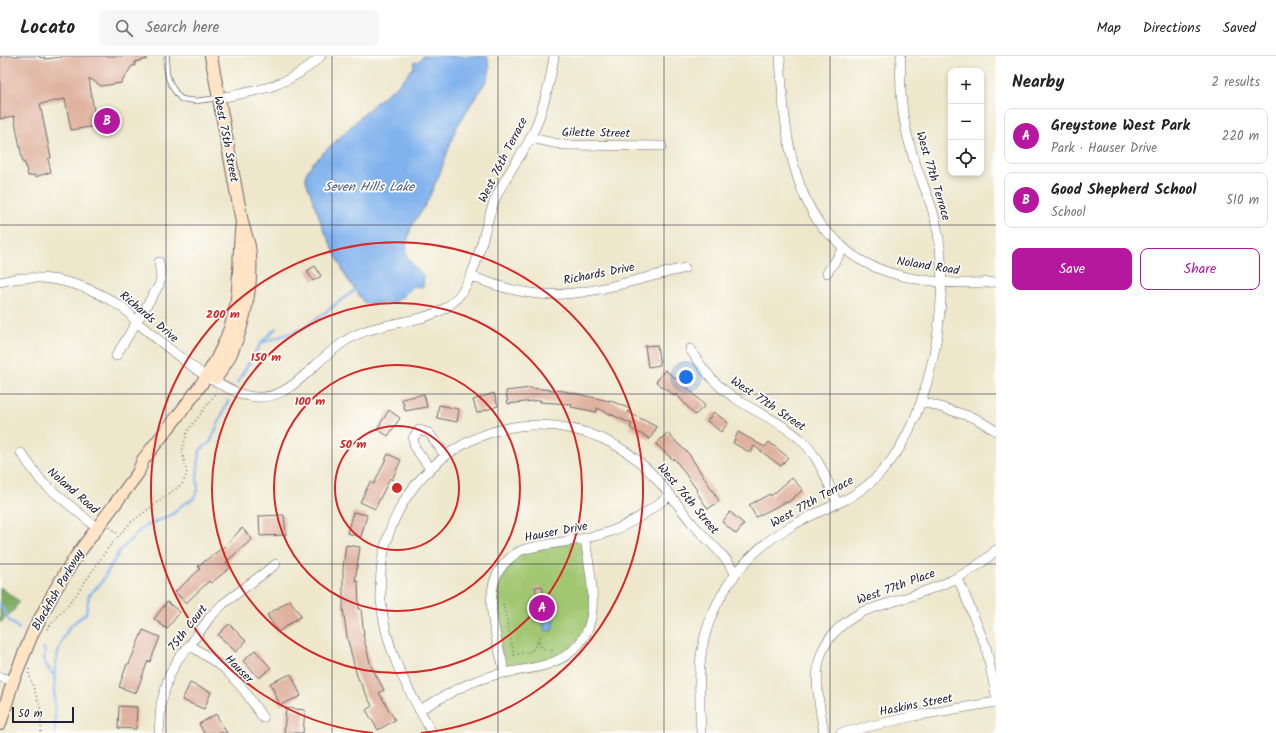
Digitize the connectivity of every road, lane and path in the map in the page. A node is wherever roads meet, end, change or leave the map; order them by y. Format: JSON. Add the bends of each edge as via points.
{"nodes":[{"id":1,"x":167,"y":56,"type":"edge"},
{"id":2,"x":211,"y":56,"type":"edge"},
{"id":3,"x":554,"y":56,"type":"edge"},
{"id":4,"x":780,"y":56,"type":"edge"},
{"id":5,"x":901,"y":56,"type":"edge"},
{"id":6,"x":317,"y":57,"type":"edge"},
{"id":7,"x":218,"y":98,"type":"junction"},
{"id":8,"x":530,"y":138,"type":"junction"},
{"id":9,"x":662,"y":146,"type":"dead end"},
{"id":10,"x":844,"y":248,"type":"junction"},
{"id":11,"x":159,"y":262,"type":"dead end"},
{"id":12,"x":685,"y":268,"type":"dead end"},
{"id":13,"x":827,"y":273,"type":"dead end"},
{"id":14,"x":471,"y":276,"type":"junction"},
{"id":15,"x":0,"y":282,"type":"edge"},
{"id":16,"x":996,"y":282,"type":"edge"},
{"id":17,"x":941,"y":283,"type":"junction"},
{"id":18,"x":137,"y":322,"type":"junction"},
{"id":19,"x":690,"y":349,"type":"dead end"},
{"id":20,"x":116,"y":356,"type":"dead end"},
{"id":21,"x":215,"y":381,"type":"junction"},
{"id":22,"x":921,"y":401,"type":"junction"},
{"id":23,"x":996,"y":431,"type":"edge"},
{"id":24,"x":21,"y":453,"type":"dead end"},
{"id":25,"x":445,"y":455,"type":"junction"},
{"id":26,"x":430,"y":468,"type":"junction"},
{"id":27,"x":671,"y":495,"type":"junction"},
{"id":28,"x":837,"y":503,"type":"junction"},
{"id":29,"x":97,"y":528,"type":"junction"},
{"id":30,"x":585,"y":539,"type":"junction"},
{"id":31,"x":996,"y":550,"type":"edge"},
{"id":32,"x":276,"y":564,"type":"dead end"},
{"id":33,"x":735,"y":573,"type":"junction"},
{"id":34,"x":958,"y":578,"type":"junction"},
{"id":35,"x":502,"y":604,"type":"dead end"},
{"id":36,"x":46,"y":630,"type":"dead end"},
{"id":37,"x":541,"y":634,"type":"dead end"},
{"id":38,"x":538,"y":642,"type":"junction"},
{"id":39,"x":190,"y":645,"type":"junction"},
{"id":40,"x":557,"y":654,"type":"dead end"},
{"id":41,"x":30,"y":667,"type":"dead end"},
{"id":42,"x":505,"y":673,"type":"junction"},
{"id":43,"x":0,"y":677,"type":"edge"},
{"id":44,"x":13,"y":682,"type":"junction"},
{"id":45,"x":4,"y":693,"type":"edge"},
{"id":46,"x":996,"y":695,"type":"edge"},
{"id":47,"x":996,"y":702,"type":"edge"},
{"id":48,"x":419,"y":710,"type":"junction"},
{"id":49,"x":263,"y":718,"type":"dead end"},
{"id":50,"x":1,"y":722,"type":"edge"},
{"id":51,"x":2,"y":733,"type":"edge"},
{"id":52,"x":41,"y":733,"type":"edge"},
{"id":53,"x":159,"y":733,"type":"edge"},
{"id":54,"x":432,"y":733,"type":"edge"},
{"id":55,"x":701,"y":733,"type":"edge"},
{"id":56,"x":824,"y":733,"type":"edge"},
{"id":57,"x":841,"y":733,"type":"edge"}],
"edges":[{"from":1,"to":7,"type":"lane","via":[[170,83],[181,99],[196,101]]},
{"from":2,"to":7,"type":"main road","name":"West 75th Street"},
{"from":3,"to":8,"type":"street","name":"West 76th Terrace","via":[[545,98]]},
{"from":4,"to":10,"type":"street","via":[[784,118],[794,166],[819,224]]},
{"from":5,"to":17,"type":"street","name":"West 77th Terrace","via":[[900,94],[903,116],[912,154],[933,214],[940,247]]},
{"from":6,"to":7,"type":"street","via":[[299,74],[269,88]]},
{"from":7,"to":21,"type":"main road","name":"West 75th Street","via":[[248,246],[247,299],[237,340]]},
{"from":8,"to":9,"type":"street","name":"Gilette Street","via":[[564,146]]},
{"from":8,"to":14,"type":"street","name":"West 76th Terrace","via":[[496,197]]},
{"from":10,"to":13,"type":"street"},
{"from":10,"to":17,"type":"street","name":"Noland Road","via":[[857,258],[881,269]]},
{"from":11,"to":18,"type":"street","via":[[159,285]]},
{"from":12,"to":14,"type":"street","name":"Richards Drive","via":[[562,295],[511,290]]},
{"from":14,"to":21,"type":"street","name":"West 76th Terrace","via":[[463,291],[449,306],[432,315],[375,328],[350,339],[334,348],[293,387],[282,393],[258,398]]},
{"from":15,"to":18,"type":"street","name":"Richards Drive","via":[[50,278],[68,282],[101,294],[124,309]]},
{"from":16,"to":17,"type":"street","name":"Noland Road"},
{"from":17,"to":22,"type":"street","name":"West 77th Terrace","via":[[939,321]]},
{"from":18,"to":20,"type":"street"},
{"from":18,"to":21,"type":"street","name":"Richards Drive","via":[[187,364]]},
{"from":19,"to":28,"type":"street","name":"West 77th Street","via":[[705,370],[731,396],[779,422],[800,438],[820,466]]},
{"from":21,"to":29,"type":"main road","name":"Blackfish Parkway","via":[[150,465],[138,473]]},
{"from":21,"to":36,"type":"path","via":[[187,432],[182,451],[187,474],[182,484],[130,523]]},
{"from":22,"to":23,"type":"street","via":[[975,418]]},
{"from":22,"to":28,"type":"street","name":"West 77th Terrace","via":[[905,440],[893,459],[867,486]]},
{"from":24,"to":29,"type":"street","name":"Noland Road","via":[[42,482]]},
{"from":25,"to":26,"type":"street","name":"West 76th Street"},
{"from":25,"to":26,"type":"street","via":[[429,433],[419,430],[413,438],[415,448]]},
{"from":25,"to":27,"type":"street","name":"West 76th Street","via":[[469,441],[501,430],[531,426],[561,427],[583,431],[604,439],[632,455],[650,470]]},
{"from":26,"to":48,"type":"street","name":"West 76th Street","via":[[409,493],[392,524],[380,575],[388,640],[403,681]]},
{"from":27,"to":30,"type":"street","name":"Hauser Drive","via":[[621,528]]},
{"from":27,"to":33,"type":"street","name":"West 76th Street","via":[[708,542],[730,563]]},
{"from":28,"to":33,"type":"street","name":"West 77th Terrace","via":[[774,537]]},
{"from":29,"to":44,"type":"main road","name":"Blackfish Parkway","via":[[55,590],[32,632]]},
{"from":30,"to":42,"type":"street","via":[[594,597],[588,629],[571,651],[560,659],[539,667]]},
{"from":30,"to":42,"type":"street","name":"Hauser Drive","via":[[523,550],[509,559],[497,574],[492,586],[491,602]]},
{"from":31,"to":34,"type":"street","name":"West 77th Place","via":[[985,562]]},
{"from":32,"to":39,"type":"street","name":"75th Court","via":[[219,608]]},
{"from":33,"to":55,"type":"street","name":"West 77th Terrace","via":[[723,593],[705,638],[700,664]]},
{"from":34,"to":46,"type":"street","via":[[986,647]]},
{"from":34,"to":56,"type":"street","name":"West 77th Place","via":[[862,612],[837,628],[823,648],[816,673],[816,689]]},
{"from":35,"to":38,"type":"path","via":[[514,655],[533,651]]},
{"from":37,"to":38,"type":"path"},
{"from":38,"to":40,"type":"path","via":[[542,648],[553,650]]},
{"from":39,"to":49,"type":"street","name":"Hauser","via":[[224,668],[244,690]]},
{"from":39,"to":53,"type":"street","name":"75th Court","via":[[178,659],[170,676],[161,704]]},
{"from":41,"to":52,"type":"path","via":[[29,674],[41,710]]},
{"from":42,"to":48,"type":"street","via":[[488,676],[463,686]]},
{"from":43,"to":44,"type":"street"},
{"from":44,"to":45,"type":"main road","name":"Blackfish Parkway"},
{"from":45,"to":50,"type":"main road","name":"Blackfish Parkway"},
{"from":47,"to":57,"type":"street","name":"Haskins Street","via":[[914,716]]},
{"from":48,"to":54,"type":"street","name":"West 76th Street"},
{"from":50,"to":51,"type":"main road","name":"Blackfish Parkway"}]}
